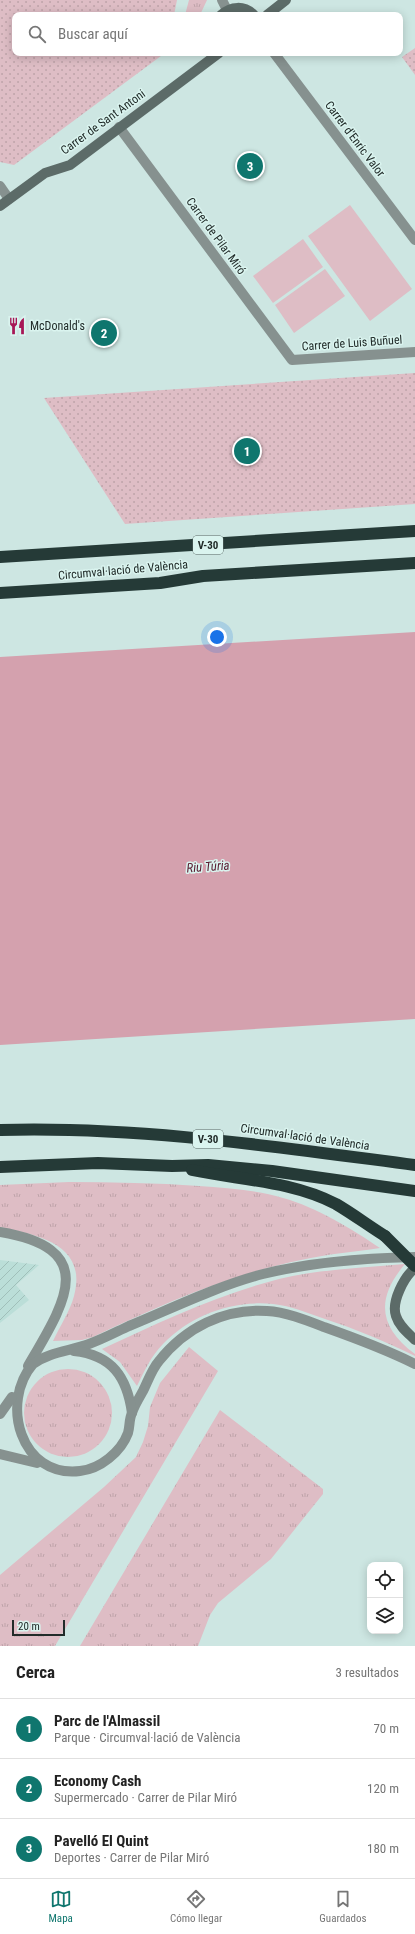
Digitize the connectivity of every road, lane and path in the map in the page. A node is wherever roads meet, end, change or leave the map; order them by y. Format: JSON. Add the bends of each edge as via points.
{"nodes":[{"id":1,"x":222,"y":0,"type":"edge"},
{"id":2,"x":286,"y":0,"type":"edge"},
{"id":3,"x":224,"y":12,"type":"edge"},
{"id":4,"x":250,"y":12,"type":"edge"},
{"id":5,"x":271,"y":12,"type":"edge"},
{"id":6,"x":215,"y":56,"type":"edge"},
{"id":7,"x":276,"y":56,"type":"edge"},
{"id":8,"x":119,"y":127,"type":"junction"},
{"id":9,"x":0,"y":186,"type":"edge"},
{"id":10,"x":9,"y":199,"type":"junction"},
{"id":11,"x":0,"y":206,"type":"edge"},
{"id":12,"x":415,"y":240,"type":"edge"},
{"id":13,"x":415,"y":352,"type":"edge"},
{"id":14,"x":292,"y":360,"type":"joint"},
{"id":15,"x":415,"y":531,"type":"edge"},
{"id":16,"x":0,"y":557,"type":"edge"},
{"id":17,"x":415,"y":563,"type":"edge"},
{"id":18,"x":0,"y":593,"type":"edge"},
{"id":19,"x":0,"y":1130,"type":"edge"},
{"id":20,"x":415,"y":1165,"type":"edge"},
{"id":21,"x":172,"y":1166,"type":"junction"},
{"id":22,"x":0,"y":1167,"type":"edge"},
{"id":23,"x":415,"y":1191,"type":"edge"},
{"id":24,"x":0,"y":1232,"type":"edge"},
{"id":25,"x":415,"y":1257,"type":"edge"},
{"id":26,"x":415,"y":1267,"type":"edge"},
{"id":27,"x":415,"y":1340,"type":"edge"},
{"id":28,"x":68,"y":1351,"type":"junction"},
{"id":29,"x":415,"y":1364,"type":"edge"},
{"id":30,"x":20,"y":1378,"type":"junction"},
{"id":31,"x":13,"y":1396,"type":"junction"},
{"id":32,"x":132,"y":1413,"type":"junction"},
{"id":33,"x":0,"y":1414,"type":"edge"},
{"id":34,"x":0,"y":1454,"type":"edge"},
{"id":35,"x":42,"y":1465,"type":"junction"}],
"edges":[{"from":1,"to":3,"type":"street"},
{"from":2,"to":5,"type":"street"},
{"from":3,"to":4,"type":"street","via":[[240,8]]},
{"from":6,"to":8,"type":"street","name":"Carrer de Sant Antoni"},
{"from":7,"to":12,"type":"street","name":"Carrer d'Enric Valor"},
{"from":8,"to":10,"type":"street","name":"Carrer de Sant Antoni","via":[[70,165],[45,173]]},
{"from":8,"to":14,"type":"street","name":"Carrer de Pilar Miró"},
{"from":9,"to":10,"type":"street"},
{"from":10,"to":11,"type":"street","name":"Carrer de Sant Antoni"},
{"from":13,"to":14,"type":"street","name":"Carrer de Luis Buñuel"},
{"from":15,"to":16,"type":"highway","name":"Circumval·lació de València","number":"V-30"},
{"from":17,"to":18,"type":"highway","name":"Circumval·lació de València","via":[[203,576],[160,583]]},
{"from":19,"to":20,"type":"highway","name":"Circumval·lació de València","number":"V-30","via":[[128,1132],[219,1139]]},
{"from":21,"to":22,"type":"highway","number":"V-30","via":[[98,1163]]},
{"from":21,"to":23,"type":"highway","number":"V-30","via":[[208,1165]]},
{"from":21,"to":26,"type":"highway","bridge":true,"via":[[263,1181],[335,1204],[385,1236]]},
{"from":24,"to":30,"type":"street","via":[[40,1242],[60,1258],[67,1272],[66,1289],[59,1305],[43,1340]]},
{"from":25,"to":28,"type":"street","via":[[307,1266],[262,1275],[219,1289]]},
{"from":26,"to":27,"type":"street","via":[[402,1284],[395,1315],[404,1330]]},
{"from":28,"to":30,"type":"street","via":[[49,1355],[33,1364]]},
{"from":28,"to":32,"type":"street","via":[[87,1353],[106,1362],[120,1375],[129,1393]]},
{"from":29,"to":32,"type":"street","via":[[382,1347],[290,1315],[268,1311],[244,1311],[208,1321],[177,1341],[158,1362]]},
{"from":30,"to":31,"type":"street"},
{"from":31,"to":33,"type":"street"},
{"from":31,"to":35,"type":"street","via":[[11,1416],[15,1436],[26,1453]]},
{"from":32,"to":35,"type":"street","via":[[128,1433],[117,1451],[102,1464],[82,1471],[62,1472]]},
{"from":34,"to":35,"type":"street"}]}
